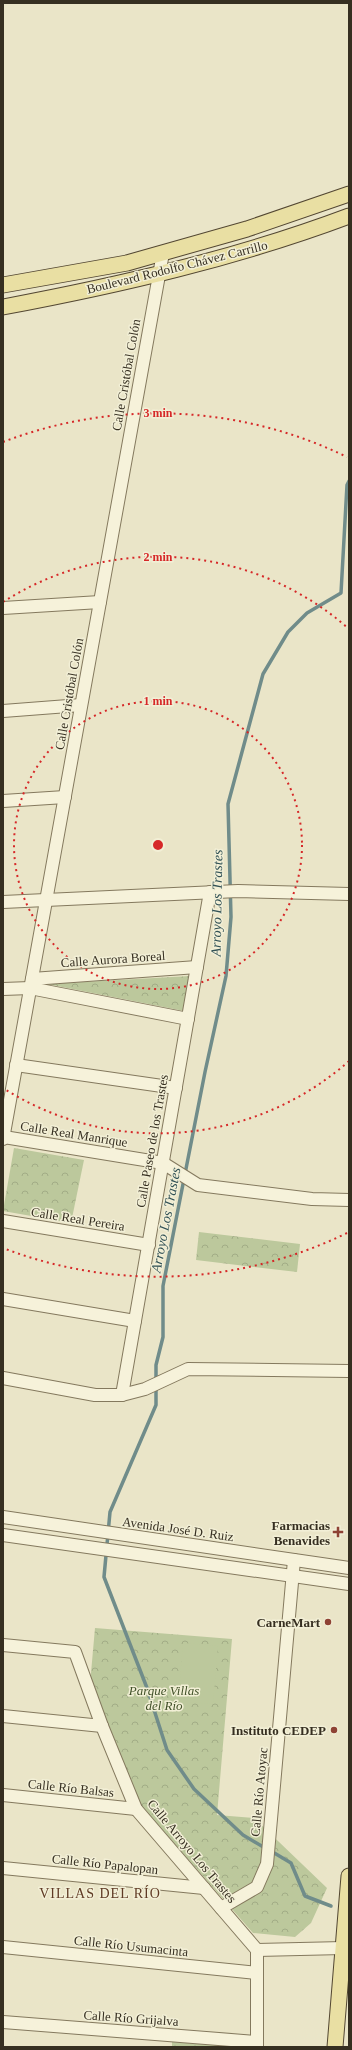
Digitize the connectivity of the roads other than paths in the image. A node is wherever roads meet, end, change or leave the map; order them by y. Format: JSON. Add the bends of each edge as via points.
{"nodes":[{"id":1,"x":348,"y":194,"type":"edge"},
{"id":2,"x":349,"y":216,"type":"edge"},
{"id":3,"x":163,"y":253,"type":"junction"},
{"id":4,"x":159,"y":274,"type":"junction"},
{"id":5,"x":3,"y":285,"type":"edge"},
{"id":6,"x":3,"y":307,"type":"edge"},
{"id":7,"x":100,"y":602,"type":"junction"},
{"id":8,"x":3,"y":608,"type":"edge"},
{"id":9,"x":81,"y":705,"type":"junction"},
{"id":10,"x":3,"y":711,"type":"edge"},
{"id":11,"x":65,"y":797,"type":"junction"},
{"id":12,"x":3,"y":801,"type":"edge"},
{"id":13,"x":214,"y":892,"type":"junction"},
{"id":14,"x":349,"y":894,"type":"edge"},
{"id":15,"x":46,"y":900,"type":"junction"},
{"id":16,"x":3,"y":902,"type":"edge"},
{"id":17,"x":197,"y":967,"type":"junction"},
{"id":18,"x":31,"y":984,"type":"junction"},
{"id":19,"x":3,"y":989,"type":"edge"},
{"id":20,"x":188,"y":1019,"type":"junction"},
{"id":21,"x":16,"y":1065,"type":"junction"},
{"id":22,"x":176,"y":1088,"type":"junction"},
{"id":23,"x":3,"y":1138,"type":"edge"},
{"id":24,"x":163,"y":1163,"type":"junction"},
{"id":25,"x":349,"y":1200,"type":"edge"},
{"id":26,"x":3,"y":1221,"type":"edge"},
{"id":27,"x":149,"y":1245,"type":"junction"},
{"id":28,"x":3,"y":1299,"type":"edge"},
{"id":29,"x":135,"y":1321,"type":"junction"},
{"id":30,"x":349,"y":1371,"type":"edge"},
{"id":31,"x":3,"y":1378,"type":"edge"},
{"id":32,"x":122,"y":1395,"type":"junction"},
{"id":33,"x":3,"y":1517,"type":"edge"},
{"id":34,"x":3,"y":1535,"type":"edge"},
{"id":35,"x":294,"y":1560,"type":"junction"},
{"id":36,"x":349,"y":1568,"type":"edge"},
{"id":37,"x":292,"y":1576,"type":"junction"},
{"id":38,"x":349,"y":1584,"type":"edge"},
{"id":39,"x":3,"y":1645,"type":"edge"},
{"id":40,"x":3,"y":1716,"type":"edge"},
{"id":41,"x":102,"y":1726,"type":"junction"},
{"id":42,"x":3,"y":1795,"type":"edge"},
{"id":43,"x":136,"y":1809,"type":"junction"},
{"id":44,"x":3,"y":1868,"type":"edge"},
{"id":45,"x":349,"y":1876,"type":"edge"},
{"id":46,"x":204,"y":1888,"type":"junction"},
{"id":47,"x":221,"y":1908,"type":"junction"},
{"id":48,"x":3,"y":1947,"type":"edge"},
{"id":49,"x":343,"y":1948,"type":"junction"},
{"id":50,"x":257,"y":1950,"type":"junction"},
{"id":51,"x":257,"y":1973,"type":"junction"},
{"id":52,"x":3,"y":2022,"type":"edge"},
{"id":53,"x":257,"y":2044,"type":"edge"},
{"id":54,"x":335,"y":2047,"type":"edge"}],
"edges":[{"from":1,"to":3,"type":"main road","name":"Boulevard Rodolfo Chávez Carrillo","via":[[247,230]]},
{"from":2,"to":4,"type":"main road","name":"Boulevard Rodolfo Chávez Carrillo","via":[[241,252]]},
{"from":3,"to":4,"type":"street","name":"Calle Cristóbal Colón"},
{"from":3,"to":5,"type":"main road","name":"Boulevard Rodolfo Chávez Carrillo","via":[[127,263]]},
{"from":4,"to":6,"type":"main road","name":"Boulevard Rodolfo Chávez Carrillo"},
{"from":4,"to":7,"type":"street","name":"Calle Cristóbal Colón"},
{"from":7,"to":8,"type":"street"},
{"from":7,"to":9,"type":"street","name":"Calle Cristóbal Colón"},
{"from":9,"to":10,"type":"street"},
{"from":9,"to":11,"type":"street","name":"Calle Cristóbal Colón"},
{"from":11,"to":12,"type":"street"},
{"from":11,"to":15,"type":"street","name":"Calle Cristóbal Colón"},
{"from":13,"to":14,"type":"street"},
{"from":13,"to":15,"type":"street"},
{"from":13,"to":17,"type":"street","name":"Calle Paseo de los Trastes"},
{"from":15,"to":16,"type":"street"},
{"from":15,"to":18,"type":"street","name":"Calle Cristóbal Colón"},
{"from":17,"to":18,"type":"street","name":"Calle Aurora Boreal"},
{"from":17,"to":20,"type":"street","name":"Calle Paseo de los Trastes"},
{"from":18,"to":19,"type":"street","name":"Calle Aurora Boreal"},
{"from":18,"to":20,"type":"street"},
{"from":18,"to":21,"type":"street","name":"Calle Cristóbal Colón"},
{"from":20,"to":22,"type":"street","name":"Calle Paseo de los Trastes"},
{"from":21,"to":22,"type":"street"},
{"from":21,"to":23,"type":"street","name":"Calle Cristóbal Colón"},
{"from":22,"to":24,"type":"street","name":"Calle Paseo de los Trastes"},
{"from":23,"to":24,"type":"street","name":"Calle Real Manrique"},
{"from":24,"to":25,"type":"street","via":[[198,1185],[312,1199]]},
{"from":24,"to":27,"type":"street","name":"Calle Paseo de los Trastes"},
{"from":26,"to":27,"type":"street","name":"Calle Real Pereira"},
{"from":27,"to":29,"type":"street","name":"Calle Paseo de los Trastes"},
{"from":28,"to":29,"type":"street"},
{"from":29,"to":32,"type":"street","name":"Calle Paseo de los Trastes"},
{"from":30,"to":32,"type":"street","via":[[188,1369],[145,1389]]},
{"from":31,"to":32,"type":"street","via":[[94,1395]]},
{"from":33,"to":35,"type":"street","name":"Avenida José D. Ruiz"},
{"from":34,"to":37,"type":"street"},
{"from":35,"to":36,"type":"street","name":"Avenida José D. Ruiz"},
{"from":35,"to":37,"type":"street","name":"Calle Río Atoyac"},
{"from":37,"to":38,"type":"street"},
{"from":37,"to":47,"type":"street","name":"Calle Río Atoyac","via":[[266,1864],[257,1887]]},
{"from":39,"to":41,"type":"street","name":"Calle Arroyo Los Trastes","via":[[75,1652]]},
{"from":40,"to":41,"type":"street"},
{"from":41,"to":43,"type":"street","name":"Calle Arroyo Los Trastes"},
{"from":42,"to":43,"type":"street","name":"Calle Río Balsas"},
{"from":43,"to":46,"type":"street","name":"Calle Arroyo Los Trastes"},
{"from":44,"to":46,"type":"street","name":"Calle Río Papalopan"},
{"from":45,"to":49,"type":"main road"},
{"from":46,"to":47,"type":"street","name":"Calle Arroyo Los Trastes"},
{"from":47,"to":50,"type":"street","name":"Calle Arroyo Los Trastes"},
{"from":48,"to":51,"type":"street","name":"Calle Río Usumacinta"},
{"from":49,"to":50,"type":"street"},
{"from":49,"to":54,"type":"main road"},
{"from":50,"to":51,"type":"street"},
{"from":51,"to":53,"type":"street"},
{"from":52,"to":53,"type":"street","name":"Calle Río Grijalva"}]}
